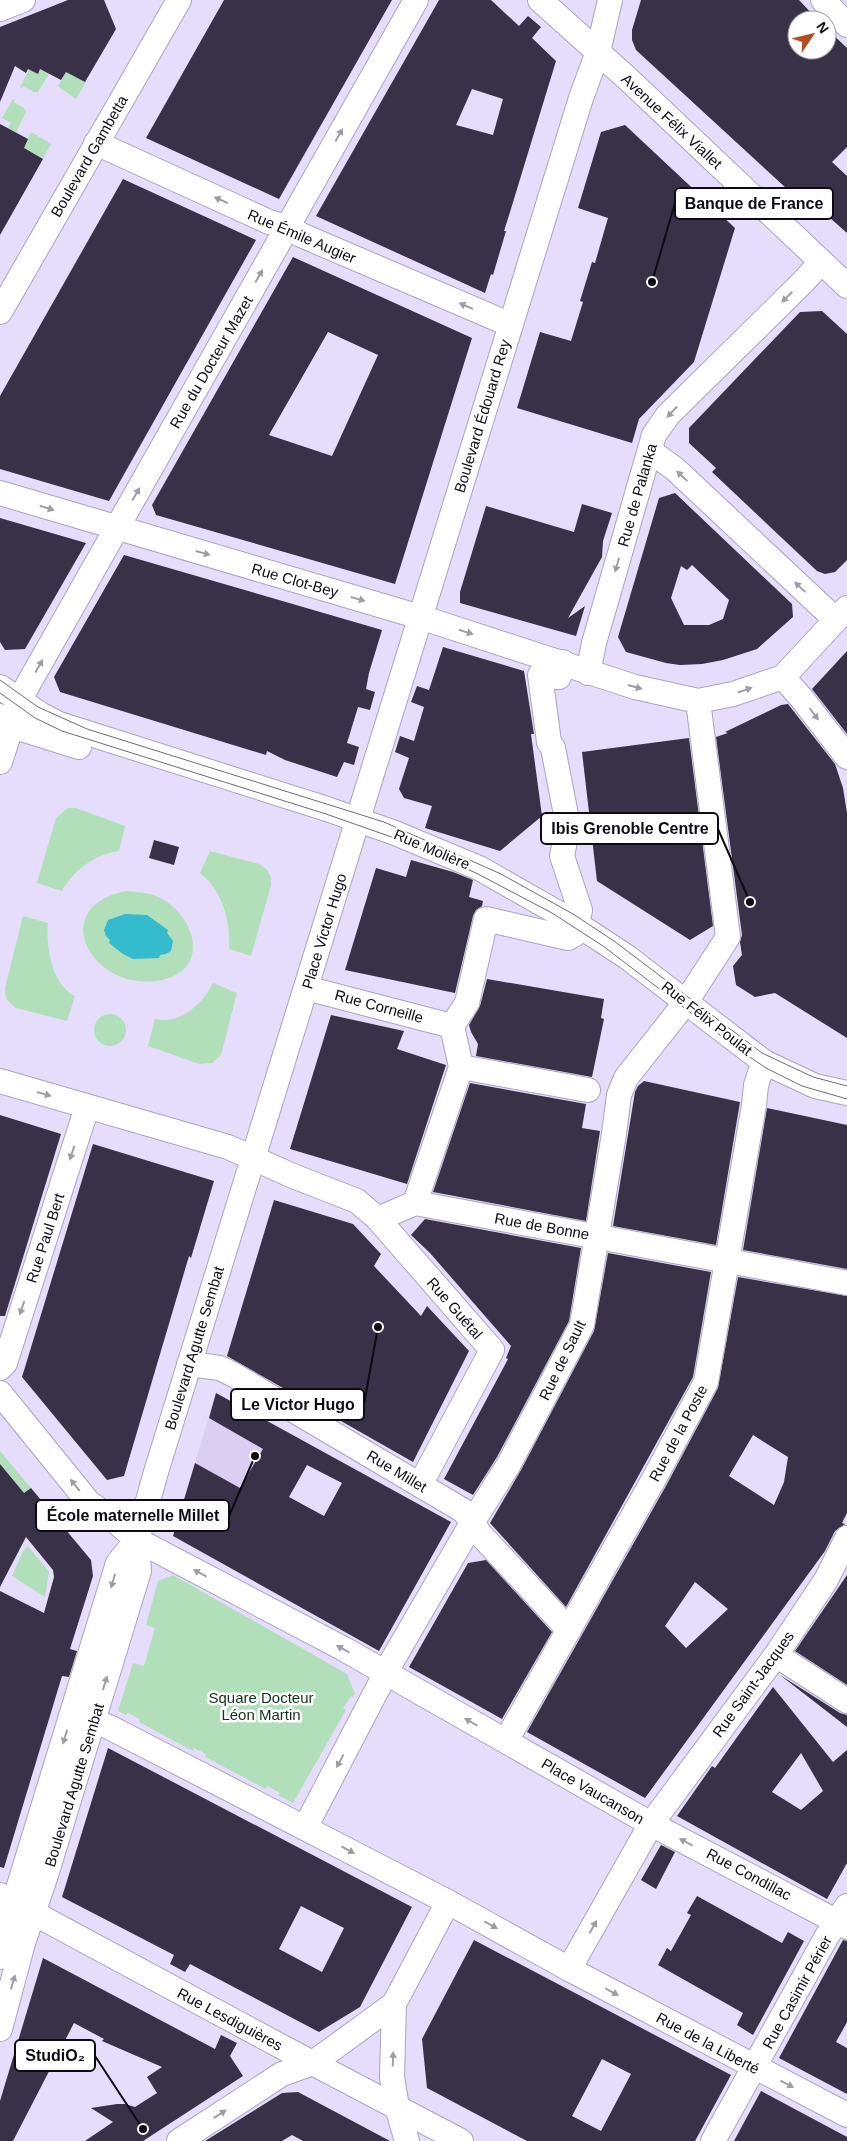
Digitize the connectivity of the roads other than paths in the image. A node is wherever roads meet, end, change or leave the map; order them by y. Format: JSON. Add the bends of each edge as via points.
{"nodes":[{"id":1,"x":23,"y":0,"type":"edge"},
{"id":2,"x":179,"y":0,"type":"edge"},
{"id":3,"x":416,"y":0,"type":"edge"},
{"id":4,"x":540,"y":0,"type":"edge"},
{"id":5,"x":610,"y":0,"type":"edge"},
{"id":6,"x":823,"y":0,"type":"edge"},
{"id":7,"x":0,"y":9,"type":"edge"},
{"id":8,"x":847,"y":25,"type":"edge"},
{"id":9,"x":598,"y":52,"type":"junction"},
{"id":10,"x":96,"y":143,"type":"junction"},
{"id":11,"x":287,"y":227,"type":"junction"},
{"id":12,"x":821,"y":262,"type":"junction"},
{"id":13,"x":847,"y":286,"type":"edge"},
{"id":14,"x":0,"y":310,"type":"edge"},
{"id":15,"x":511,"y":325,"type":"junction"},
{"id":16,"x":650,"y":451,"type":"junction"},
{"id":17,"x":0,"y":493,"type":"edge"},
{"id":18,"x":116,"y":528,"type":"junction"},
{"id":19,"x":841,"y":614,"type":"edge"},
{"id":20,"x":420,"y":617,"type":"junction"},
{"id":21,"x":563,"y":662,"type":"junction"},
{"id":22,"x":588,"y":673,"type":"junction"},
{"id":23,"x":783,"y":677,"type":"junction"},
{"id":24,"x":0,"y":687,"type":"edge"},
{"id":25,"x":20,"y":701,"type":"junction"},
{"id":26,"x":698,"y":701,"type":"junction"},
{"id":27,"x":6,"y":721,"type":"edge"},
{"id":28,"x":847,"y":757,"type":"edge"},
{"id":29,"x":0,"y":762,"type":"edge"},
{"id":30,"x":357,"y":826,"type":"junction"},
{"id":31,"x":505,"y":882,"type":"joint"},
{"id":32,"x":577,"y":924,"type":"junction"},
{"id":33,"x":306,"y":988,"type":"junction"},
{"id":34,"x":686,"y":1002,"type":"junction"},
{"id":35,"x":452,"y":1026,"type":"junction"},
{"id":36,"x":764,"y":1062,"type":"junction"},
{"id":37,"x":461,"y":1066,"type":"junction"},
{"id":38,"x":0,"y":1081,"type":"edge"},
{"id":39,"x":588,"y":1090,"type":"dead end"},
{"id":40,"x":847,"y":1093,"type":"edge"},
{"id":41,"x":87,"y":1107,"type":"junction"},
{"id":42,"x":253,"y":1157,"type":"junction"},
{"id":43,"x":415,"y":1203,"type":"junction"},
{"id":44,"x":378,"y":1219,"type":"junction"},
{"id":45,"x":597,"y":1236,"type":"junction"},
{"id":46,"x":728,"y":1261,"type":"junction"},
{"id":47,"x":847,"y":1283,"type":"edge"},
{"id":48,"x":189,"y":1364,"type":"junction"},
{"id":49,"x":0,"y":1368,"type":"edge"},
{"id":50,"x":0,"y":1393,"type":"edge"},
{"id":51,"x":420,"y":1485,"type":"junction"},
{"id":52,"x":472,"y":1523,"type":"junction"},
{"id":53,"x":847,"y":1538,"type":"edge"},
{"id":54,"x":137,"y":1540,"type":"junction"},
{"id":55,"x":569,"y":1630,"type":"junction"},
{"id":56,"x":776,"y":1655,"type":"junction"},
{"id":57,"x":386,"y":1672,"type":"junction"},
{"id":58,"x":847,"y":1701,"type":"edge"},
{"id":59,"x":83,"y":1716,"type":"junction"},
{"id":60,"x":506,"y":1741,"type":"junction"},
{"id":61,"x":650,"y":1824,"type":"junction"},
{"id":62,"x":305,"y":1828,"type":"junction"},
{"id":63,"x":448,"y":1902,"type":"junction"},
{"id":64,"x":16,"y":1904,"type":"edge"},
{"id":65,"x":844,"y":1918,"type":"edge"},
{"id":66,"x":0,"y":1957,"type":"edge"},
{"id":67,"x":569,"y":1970,"type":"junction"},
{"id":68,"x":394,"y":2004,"type":"junction"},
{"id":69,"x":0,"y":2029,"type":"edge"},
{"id":70,"x":313,"y":2063,"type":"junction"},
{"id":71,"x":755,"y":2067,"type":"junction"},
{"id":72,"x":397,"y":2107,"type":"junction"},
{"id":73,"x":847,"y":2115,"type":"edge"},
{"id":74,"x":179,"y":2141,"type":"edge"},
{"id":75,"x":407,"y":2141,"type":"edge"},
{"id":76,"x":461,"y":2141,"type":"edge"},
{"id":77,"x":714,"y":2141,"type":"edge"}],
"edges":[{"from":1,"to":7,"type":"street"},
{"from":2,"to":10,"type":"street","name":"Boulevard Gambetta"},
{"from":11,"to":3,"type":"street","name":"Rue du Docteur Mazet","one_way":true},
{"from":4,"to":9,"type":"street","name":"Avenue Félix Viallet"},
{"from":5,"to":9,"type":"street","name":"Boulevard Édouard Rey"},
{"from":6,"to":8,"type":"street"},
{"from":9,"to":12,"type":"street","name":"Avenue Félix Viallet"},
{"from":9,"to":15,"type":"street","name":"Boulevard Édouard Rey"},
{"from":11,"to":10,"type":"street","name":"Rue Émile Augier","one_way":true,"via":[[268,222]]},
{"from":10,"to":14,"type":"street","name":"Boulevard Gambetta"},
{"from":15,"to":11,"type":"street","name":"Rue Émile Augier","one_way":true},
{"from":18,"to":11,"type":"street","name":"Rue du Docteur Mazet","one_way":true},
{"from":12,"to":13,"type":"street","name":"Avenue Félix Viallet"},
{"from":12,"to":16,"type":"street","name":"Rue de Palanka","one_way":true,"via":[[668,415],[654,435]]},
{"from":15,"to":20,"type":"street","name":"Boulevard Édouard Rey"},
{"from":19,"to":16,"type":"street","one_way":true,"via":[[675,469]]},
{"from":16,"to":22,"type":"street","name":"Rue de Palanka","one_way":true},
{"from":17,"to":18,"type":"street","name":"Rue Clot-Bey","one_way":true},
{"from":18,"to":20,"type":"street","name":"Rue Clot-Bey","one_way":true},
{"from":25,"to":18,"type":"street","name":"Rue du Docteur Mazet","one_way":true},
{"from":19,"to":23,"type":"street"},
{"from":20,"to":21,"type":"street","name":"Rue Clot-Bey","one_way":true},
{"from":20,"to":30,"type":"street","name":"Boulevard Édouard Rey"},
{"from":21,"to":22,"type":"street","name":"Rue Clot-Bey"},
{"from":21,"to":32,"type":"street","via":[[559,677],[540,675],[549,742],[553,748],[568,825],[562,856],[580,910]]},
{"from":22,"to":26,"type":"street","name":"Rue Clot-Bey","one_way":true},
{"from":26,"to":23,"type":"street","one_way":true,"via":[[733,694]]},
{"from":23,"to":28,"type":"street","one_way":true},
{"from":24,"to":25,"type":"street"},
{"from":25,"to":27,"type":"street","name":"Rue du Docteur Mazet"},
{"from":25,"to":30,"type":"street","via":[[59,724]]},
{"from":26,"to":34,"type":"street","name":"Rue de Sault","via":[[728,937]]},
{"from":27,"to":29,"type":"street"},
{"from":27,"to":30,"type":"street"},
{"from":30,"to":31,"type":"street","name":"Rue Molière","via":[[478,868]]},
{"from":30,"to":33,"type":"street","name":"Place Victor Hugo"},
{"from":31,"to":32,"type":"street","name":"Rue Félix Poulat"},
{"from":32,"to":34,"type":"street","name":"Rue Félix Poulat"},
{"from":32,"to":35,"type":"street","via":[[576,934],[568,938],[486,919],[467,1003]]},
{"from":33,"to":35,"type":"street","name":"Rue Corneille"},
{"from":33,"to":42,"type":"street","name":"Place Victor Hugo"},
{"from":34,"to":36,"type":"street","name":"Rue Félix Poulat"},
{"from":34,"to":45,"type":"street","name":"Rue de Sault","via":[[626,1078],[619,1095]]},
{"from":35,"to":37,"type":"street"},
{"from":36,"to":40,"type":"street","name":"Rue Félix Poulat","via":[[815,1086]]},
{"from":36,"to":46,"type":"street","name":"Rue de la Poste","via":[[756,1085]]},
{"from":37,"to":39,"type":"street"},
{"from":37,"to":43,"type":"street"},
{"from":38,"to":41,"type":"street","one_way":true},
{"from":41,"to":42,"type":"street"},
{"from":41,"to":49,"type":"street","name":"Rue Paul Bert","one_way":true,"via":[[5,1363]]},
{"from":42,"to":44,"type":"street","via":[[357,1201]]},
{"from":42,"to":48,"type":"street","name":"Boulevard Agutte Sembat"},
{"from":43,"to":44,"type":"street"},
{"from":43,"to":45,"type":"street","name":"Rue de Bonne"},
{"from":44,"to":51,"type":"street","name":"Rue Guétal","via":[[492,1350]]},
{"from":45,"to":46,"type":"street","name":"Rue de Bonne"},
{"from":45,"to":52,"type":"street","name":"Rue de Sault","via":[[582,1325],[509,1464]]},
{"from":46,"to":47,"type":"street","name":"Rue de Bonne"},
{"from":46,"to":55,"type":"street","name":"Rue de la Poste","via":[[706,1382]]},
{"from":48,"to":51,"type":"street","name":"Rue Millet","via":[[220,1368],[234,1375]]},
{"from":48,"to":54,"type":"street","name":"Boulevard Agutte Sembat"},
{"from":54,"to":50,"type":"street","one_way":true,"via":[[89,1503]]},
{"from":51,"to":52,"type":"street","name":"Rue Millet","via":[[464,1511]]},
{"from":52,"to":55,"type":"street","name":"Rue Millet"},
{"from":52,"to":57,"type":"street","name":"Rue de Sault"},
{"from":53,"to":56,"type":"street","name":"Rue Saint-Jacques","via":[[826,1580]]},
{"from":57,"to":54,"type":"street","one_way":true},
{"from":54,"to":59,"type":"street","name":"Boulevard Agutte Sembat","via":[[139,1571]]},
{"from":55,"to":60,"type":"street","name":"Rue de la Poste"},
{"from":56,"to":58,"type":"street"},
{"from":56,"to":61,"type":"street","name":"Rue Saint-Jacques"},
{"from":60,"to":57,"type":"street","name":"Place Vaucanson","one_way":true},
{"from":57,"to":62,"type":"street","one_way":true},
{"from":59,"to":62,"type":"street"},
{"from":59,"to":64,"type":"street","name":"Boulevard Agutte Sembat"},
{"from":60,"to":61,"type":"street","name":"Place Vaucanson"},
{"from":65,"to":61,"type":"street","name":"Rue Condillac","one_way":true},
{"from":67,"to":61,"type":"street","name":"Place Vaucanson","one_way":true},
{"from":62,"to":63,"type":"street","one_way":true},
{"from":63,"to":67,"type":"street","one_way":true},
{"from":63,"to":68,"type":"street"},
{"from":64,"to":66,"type":"street","name":"Boulevard Agutte Sembat"},
{"from":69,"to":64,"type":"street","name":"Boulevard Agutte Sembat","one_way":true,"via":[[23,1943]]},
{"from":64,"to":70,"type":"street","name":"Rue Lesdiguières"},
{"from":65,"to":71,"type":"street","name":"Rue Casimir Périer","via":[[827,1936]]},
{"from":67,"to":71,"type":"street","name":"Rue de la Liberté","one_way":true},
{"from":68,"to":70,"type":"street"},
{"from":72,"to":68,"type":"street","one_way":true,"via":[[392,2077]]},
{"from":70,"to":72,"type":"street","name":"Rue Lesdiguières"},
{"from":74,"to":70,"type":"street","one_way":true,"via":[[282,2074]]},
{"from":71,"to":73,"type":"street","name":"Rue de la Liberté","one_way":true},
{"from":71,"to":77,"type":"street","name":"Rue Casimir Périer"},
{"from":72,"to":75,"type":"street"},
{"from":72,"to":76,"type":"street","name":"Rue Lesdiguières"}]}
